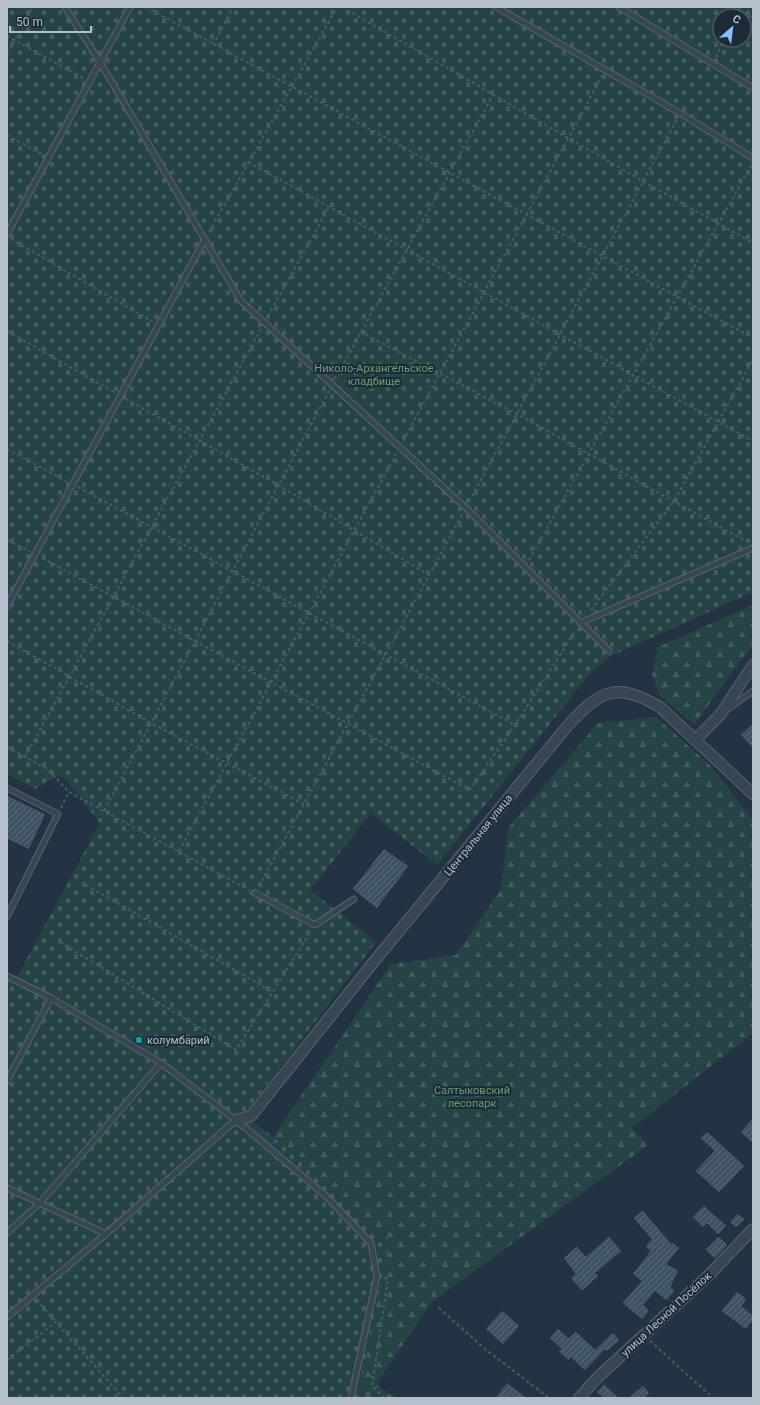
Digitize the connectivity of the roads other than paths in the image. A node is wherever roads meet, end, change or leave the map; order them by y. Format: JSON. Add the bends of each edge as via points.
{"nodes":[{"id":1,"x":65,"y":7,"type":"edge"},
{"id":2,"x":130,"y":7,"type":"edge"},
{"id":3,"x":496,"y":7,"type":"edge"},
{"id":4,"x":619,"y":7,"type":"edge"},
{"id":5,"x":100,"y":62,"type":"junction"},
{"id":6,"x":753,"y":88,"type":"edge"},
{"id":7,"x":753,"y":158,"type":"edge"},
{"id":8,"x":7,"y":235,"type":"edge"},
{"id":9,"x":205,"y":239,"type":"junction"},
{"id":10,"x":753,"y":546,"type":"edge"},
{"id":11,"x":7,"y":606,"type":"edge"},
{"id":12,"x":580,"y":623,"type":"junction"},
{"id":13,"x":609,"y":651,"type":"dead end"},
{"id":14,"x":753,"y":665,"type":"edge"},
{"id":15,"x":753,"y":691,"type":"edge"},
{"id":16,"x":720,"y":715,"type":"junction"},
{"id":17,"x":695,"y":740,"type":"junction"},
{"id":18,"x":7,"y":788,"type":"edge"},
{"id":19,"x":753,"y":794,"type":"edge"},
{"id":20,"x":255,"y":893,"type":"road end"},
{"id":21,"x":354,"y":899,"type":"dead end"},
{"id":22,"x":7,"y":917,"type":"edge"},
{"id":23,"x":7,"y":976,"type":"edge"},
{"id":24,"x":51,"y":998,"type":"junction"},
{"id":25,"x":161,"y":1063,"type":"junction"},
{"id":26,"x":7,"y":1081,"type":"edge"},
{"id":27,"x":236,"y":1120,"type":"junction"},
{"id":28,"x":7,"y":1188,"type":"edge"},
{"id":29,"x":40,"y":1203,"type":"junction"},
{"id":30,"x":752,"y":1232,"type":"edge"},
{"id":31,"x":7,"y":1233,"type":"edge"},
{"id":32,"x":106,"y":1234,"type":"junction"},
{"id":33,"x":7,"y":1317,"type":"edge"},
{"id":34,"x":351,"y":1398,"type":"edge"},
{"id":35,"x":579,"y":1398,"type":"edge"}],
"edges":[{"from":1,"to":5,"type":"lane"},
{"from":2,"to":5,"type":"lane"},
{"from":3,"to":7,"type":"lane"},
{"from":4,"to":6,"type":"lane"},
{"from":5,"to":8,"type":"lane"},
{"from":5,"to":9,"type":"lane"},
{"from":9,"to":11,"type":"lane"},
{"from":9,"to":12,"type":"lane","via":[[241,301],[466,508]]},
{"from":10,"to":12,"type":"lane"},
{"from":12,"to":13,"type":"lane"},
{"from":14,"to":16,"type":"street"},
{"from":15,"to":16,"type":"lane"},
{"from":16,"to":17,"type":"street"},
{"from":17,"to":19,"type":"street","name":"Центральная улица"},
{"from":17,"to":27,"type":"street","name":"Центральная улица","via":[[660,707],[644,697],[628,692],[615,691],[584,708],[372,964],[251,1116]]},
{"from":18,"to":22,"type":"lane","via":[[58,814]]},
{"from":20,"to":21,"type":"lane","via":[[315,925]]},
{"from":23,"to":24,"type":"lane"},
{"from":24,"to":25,"type":"lane"},
{"from":24,"to":26,"type":"lane"},
{"from":25,"to":27,"type":"lane"},
{"from":25,"to":29,"type":"lane"},
{"from":27,"to":32,"type":"lane"},
{"from":27,"to":34,"type":"lane","via":[[326,1196],[371,1243],[377,1276]]},
{"from":28,"to":29,"type":"lane"},
{"from":29,"to":31,"type":"lane"},
{"from":29,"to":32,"type":"lane"},
{"from":30,"to":35,"type":"street","name":"улица Лесной Посёлок"},
{"from":32,"to":33,"type":"lane"}]}
